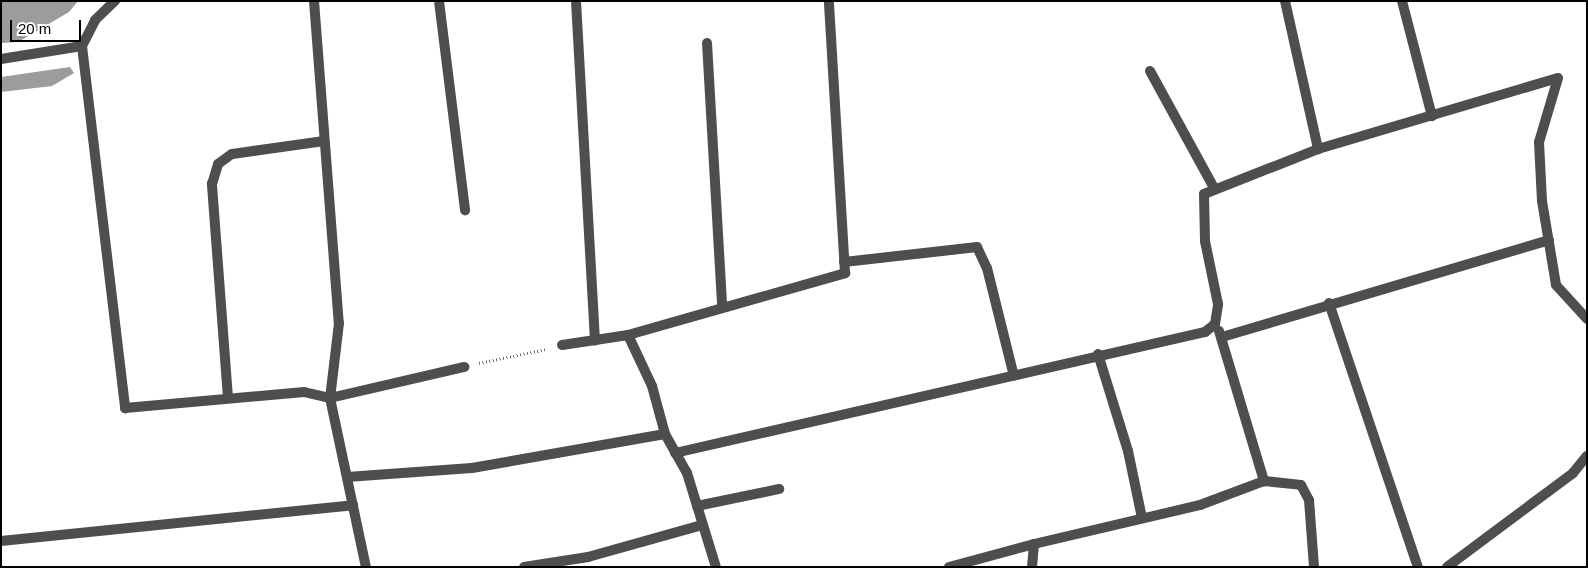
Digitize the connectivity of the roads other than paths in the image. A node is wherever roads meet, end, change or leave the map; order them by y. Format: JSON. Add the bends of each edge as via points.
{"nodes":[{"id":1,"x":115,"y":1,"type":"edge"},
{"id":2,"x":314,"y":1,"type":"edge"},
{"id":3,"x":439,"y":1,"type":"edge"},
{"id":4,"x":576,"y":1,"type":"edge"},
{"id":5,"x":829,"y":1,"type":"edge"},
{"id":6,"x":1286,"y":1,"type":"edge"},
{"id":7,"x":1402,"y":1,"type":"edge"},
{"id":8,"x":707,"y":43,"type":"dead end"},
{"id":9,"x":82,"y":46,"type":"junction"},
{"id":10,"x":1,"y":59,"type":"edge"},
{"id":11,"x":1150,"y":71,"type":"dead end"},
{"id":12,"x":1432,"y":116,"type":"junction"},
{"id":13,"x":324,"y":141,"type":"junction"},
{"id":14,"x":1318,"y":149,"type":"junction"},
{"id":15,"x":1214,"y":188,"type":"junction"},
{"id":16,"x":465,"y":210,"type":"dead end"},
{"id":17,"x":1549,"y":240,"type":"junction"},
{"id":18,"x":844,"y":262,"type":"junction"},
{"id":19,"x":1330,"y":303,"type":"junction"},
{"id":20,"x":722,"y":306,"type":"junction"},
{"id":21,"x":1587,"y":319,"type":"edge"},
{"id":22,"x":1215,"y":324,"type":"junction"},
{"id":23,"x":628,"y":335,"type":"junction"},
{"id":24,"x":1222,"y":337,"type":"junction"},
{"id":25,"x":595,"y":340,"type":"junction"},
{"id":26,"x":562,"y":345,"type":"road end"},
{"id":27,"x":1098,"y":354,"type":"junction"},
{"id":28,"x":464,"y":367,"type":"road end"},
{"id":29,"x":1014,"y":376,"type":"junction"},
{"id":30,"x":228,"y":398,"type":"junction"},
{"id":31,"x":330,"y":398,"type":"junction"},
{"id":32,"x":665,"y":434,"type":"junction"},
{"id":33,"x":675,"y":453,"type":"junction"},
{"id":34,"x":1587,"y":456,"type":"edge"},
{"id":35,"x":347,"y":477,"type":"junction"},
{"id":36,"x":1264,"y":481,"type":"junction"},
{"id":37,"x":779,"y":489,"type":"dead end"},
{"id":38,"x":353,"y":505,"type":"junction"},
{"id":39,"x":697,"y":506,"type":"junction"},
{"id":40,"x":1142,"y":518,"type":"junction"},
{"id":41,"x":702,"y":525,"type":"junction"},
{"id":42,"x":1,"y":541,"type":"edge"},
{"id":43,"x":1034,"y":544,"type":"junction"},
{"id":44,"x":366,"y":567,"type":"edge"},
{"id":45,"x":524,"y":567,"type":"edge"},
{"id":46,"x":716,"y":567,"type":"edge"},
{"id":47,"x":949,"y":567,"type":"edge"},
{"id":48,"x":1032,"y":567,"type":"edge"},
{"id":49,"x":1314,"y":567,"type":"edge"},
{"id":50,"x":1418,"y":567,"type":"edge"},
{"id":51,"x":1447,"y":567,"type":"edge"}],
"edges":[{"from":1,"to":9,"type":"street","via":[[95,20]]},
{"from":2,"to":13,"type":"street"},
{"from":3,"to":16,"type":"street"},
{"from":4,"to":25,"type":"street"},
{"from":5,"to":18,"type":"street"},
{"from":6,"to":14,"type":"street"},
{"from":7,"to":12,"type":"street"},
{"from":8,"to":20,"type":"street"},
{"from":9,"to":10,"type":"street"},
{"from":9,"to":30,"type":"street","via":[[126,408]]},
{"from":11,"to":15,"type":"street"},
{"from":12,"to":14,"type":"street"},
{"from":12,"to":17,"type":"street","via":[[1558,78],[1539,142]]},
{"from":13,"to":30,"type":"street","via":[[232,154],[218,164],[212,184]]},
{"from":13,"to":31,"type":"street","via":[[338,323]]},
{"from":14,"to":15,"type":"street"},
{"from":15,"to":22,"type":"street","via":[[1204,194],[1205,241],[1218,304]]},
{"from":17,"to":19,"type":"street"},
{"from":17,"to":21,"type":"street","via":[[1556,285]]},
{"from":18,"to":20,"type":"street","via":[[845,273]]},
{"from":18,"to":29,"type":"street","via":[[977,248],[987,268]]},
{"from":19,"to":24,"type":"street"},
{"from":19,"to":50,"type":"street"},
{"from":20,"to":23,"type":"street"},
{"from":22,"to":24,"type":"street"},
{"from":22,"to":27,"type":"street","via":[[1205,332]]},
{"from":23,"to":25,"type":"street"},
{"from":23,"to":32,"type":"street","via":[[652,386]]},
{"from":24,"to":36,"type":"street"},
{"from":25,"to":26,"type":"street"},
{"from":27,"to":29,"type":"street"},
{"from":27,"to":40,"type":"street","via":[[1128,451]]},
{"from":28,"to":31,"type":"street"},
{"from":29,"to":33,"type":"street"},
{"from":30,"to":31,"type":"street","via":[[304,392]]},
{"from":31,"to":35,"type":"street"},
{"from":32,"to":33,"type":"street"},
{"from":32,"to":35,"type":"street","via":[[472,468]]},
{"from":33,"to":39,"type":"street"},
{"from":34,"to":51,"type":"street","via":[[1574,473]]},
{"from":35,"to":38,"type":"street"},
{"from":36,"to":40,"type":"street","via":[[1200,505]]},
{"from":36,"to":49,"type":"street","via":[[1301,485],[1312,519]]},
{"from":37,"to":39,"type":"street"},
{"from":38,"to":42,"type":"street"},
{"from":38,"to":44,"type":"street"},
{"from":39,"to":41,"type":"street"},
{"from":40,"to":43,"type":"street"},
{"from":41,"to":45,"type":"street","via":[[588,557]]},
{"from":41,"to":46,"type":"street"},
{"from":43,"to":47,"type":"street"},
{"from":43,"to":48,"type":"street"}]}
